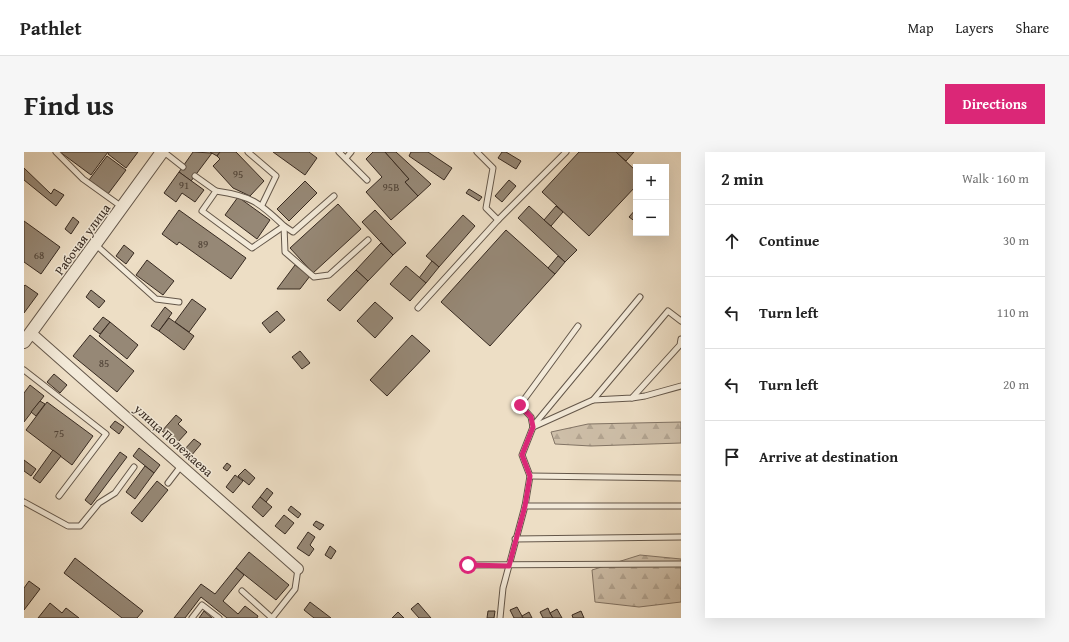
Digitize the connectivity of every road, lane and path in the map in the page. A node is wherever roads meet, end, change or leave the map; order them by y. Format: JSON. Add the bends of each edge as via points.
{"nodes":[{"id":1,"x":56,"y":152,"type":"edge"},
{"id":2,"x":163,"y":152,"type":"edge"},
{"id":3,"x":248,"y":152,"type":"edge"},
{"id":4,"x":339,"y":152,"type":"edge"},
{"id":5,"x":351,"y":152,"type":"edge"},
{"id":6,"x":477,"y":152,"type":"edge"},
{"id":7,"x":566,"y":152,"type":"edge"},
{"id":8,"x":346,"y":158,"type":"junction"},
{"id":9,"x":183,"y":166,"type":"dead end"},
{"id":10,"x":195,"y":176,"type":"dead end"},
{"id":11,"x":368,"y":180,"type":"dead end"},
{"id":12,"x":216,"y":191,"type":"junction"},
{"id":13,"x":334,"y":196,"type":"dead end"},
{"id":14,"x":262,"y":205,"type":"junction"},
{"id":15,"x":123,"y":207,"type":"junction"},
{"id":16,"x":498,"y":220,"type":"junction"},
{"id":17,"x":284,"y":226,"type":"junction"},
{"id":18,"x":368,"y":240,"type":"dead end"},
{"id":19,"x":96,"y":245,"type":"junction"},
{"id":20,"x":640,"y":297,"type":"dead end"},
{"id":21,"x":179,"y":302,"type":"dead end"},
{"id":22,"x":418,"y":308,"type":"dead end"},
{"id":23,"x":681,"y":321,"type":"edge"},
{"id":24,"x":578,"y":326,"type":"dead end"},
{"id":25,"x":28,"y":338,"type":"edge"},
{"id":26,"x":681,"y":339,"type":"edge"},
{"id":27,"x":24,"y":370,"type":"edge"},
{"id":28,"x":681,"y":386,"type":"edge"},
{"id":29,"x":632,"y":398,"type":"junction"},
{"id":30,"x":593,"y":400,"type":"junction"},
{"id":31,"x":533,"y":427,"type":"junction"},
{"id":32,"x":182,"y":465,"type":"junction"},
{"id":33,"x":134,"y":467,"type":"dead end"},
{"id":34,"x":530,"y":476,"type":"junction"},
{"id":35,"x":681,"y":478,"type":"edge"},
{"id":36,"x":168,"y":483,"type":"dead end"},
{"id":37,"x":59,"y":496,"type":"dead end"},
{"id":38,"x":24,"y":502,"type":"edge"},
{"id":39,"x":525,"y":506,"type":"junction"},
{"id":40,"x":681,"y":506,"type":"edge"},
{"id":41,"x":681,"y":537,"type":"edge"},
{"id":42,"x":515,"y":539,"type":"junction"},
{"id":43,"x":681,"y":564,"type":"edge"},
{"id":44,"x":468,"y":565,"type":"dead end"},
{"id":45,"x":509,"y":566,"type":"junction"},
{"id":46,"x":298,"y":569,"type":"joint"},
{"id":47,"x":242,"y":591,"type":"dead end"},
{"id":48,"x":192,"y":618,"type":"edge"},
{"id":49,"x":219,"y":618,"type":"edge"},
{"id":50,"x":272,"y":618,"type":"edge"},
{"id":51,"x":500,"y":618,"type":"edge"}],
"edges":[{"from":1,"to":15,"type":"lane","via":[[83,179]]},
{"from":2,"to":9,"type":"lane"},
{"from":2,"to":15,"type":"street","name":"Рабочая улица"},
{"from":3,"to":14,"type":"lane","via":[[276,176]]},
{"from":4,"to":8,"type":"lane"},
{"from":5,"to":8,"type":"lane"},
{"from":6,"to":16,"type":"lane","via":[[492,168],[486,208]]},
{"from":7,"to":16,"type":"lane"},
{"from":8,"to":11,"type":"lane"},
{"from":10,"to":12,"type":"lane"},
{"from":12,"to":14,"type":"lane","via":[[237,194]]},
{"from":12,"to":17,"type":"lane","via":[[202,211],[252,248]]},
{"from":13,"to":17,"type":"lane","via":[[293,232]]},
{"from":14,"to":17,"type":"lane"},
{"from":15,"to":19,"type":"street","name":"Рабочая улица"},
{"from":16,"to":22,"type":"lane"},
{"from":17,"to":18,"type":"lane","via":[[285,252],[314,277],[329,276]]},
{"from":19,"to":21,"type":"lane","via":[[156,299]]},
{"from":19,"to":25,"type":"street","name":"Рабочая улица"},
{"from":20,"to":31,"type":"lane"},
{"from":23,"to":30,"type":"lane","via":[[668,311]]},
{"from":24,"to":31,"type":"lane","via":[[520,405],[531,417]]},
{"from":25,"to":32,"type":"street","name":"улица Полежаева"},
{"from":26,"to":29,"type":"lane","via":[[680,345]]},
{"from":27,"to":37,"type":"lane","via":[[106,434]]},
{"from":28,"to":29,"type":"lane"},
{"from":29,"to":30,"type":"lane"},
{"from":30,"to":31,"type":"lane"},
{"from":31,"to":34,"type":"lane","via":[[522,455]]},
{"from":32,"to":36,"type":"lane"},
{"from":32,"to":46,"type":"street","name":"улица Полежаева"},
{"from":33,"to":38,"type":"lane","via":[[115,493],[99,502],[80,526],[68,526]]},
{"from":34,"to":35,"type":"lane"},
{"from":34,"to":39,"type":"lane"},
{"from":39,"to":40,"type":"lane"},
{"from":39,"to":42,"type":"lane"},
{"from":41,"to":42,"type":"lane"},
{"from":42,"to":45,"type":"lane"},
{"from":43,"to":45,"type":"lane"},
{"from":44,"to":45,"type":"lane"},
{"from":45,"to":51,"type":"lane","via":[[503,588]]},
{"from":46,"to":50,"type":"lane","via":[[294,589]]},
{"from":47,"to":50,"type":"lane"},
{"from":48,"to":49,"type":"lane","via":[[202,605]]}]}
